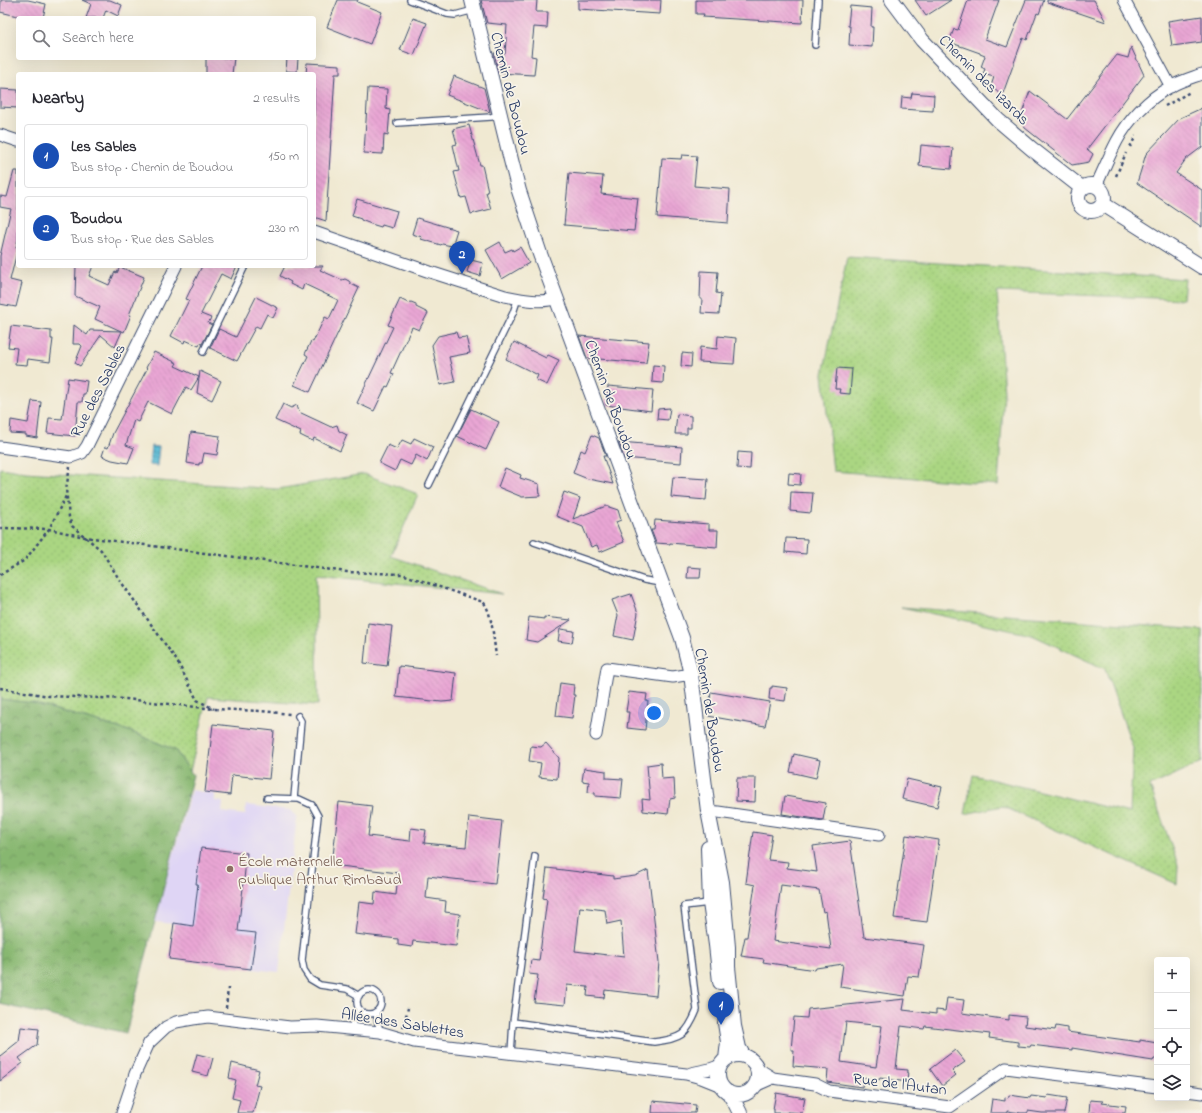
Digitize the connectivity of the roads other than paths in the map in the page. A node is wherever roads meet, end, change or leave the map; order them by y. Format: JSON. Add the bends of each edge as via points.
{"nodes":[{"id":1,"x":410,"y":0,"type":"edge"},
{"id":2,"x":818,"y":0,"type":"edge"},
{"id":3,"x":892,"y":0,"type":"edge"},
{"id":4,"x":1124,"y":0,"type":"edge"},
{"id":5,"x":473,"y":5,"type":"edge"},
{"id":6,"x":815,"y":45,"type":"dead end"},
{"id":7,"x":1202,"y":74,"type":"edge"},
{"id":8,"x":1171,"y":86,"type":"junction"},
{"id":9,"x":499,"y":115,"type":"junction"},
{"id":10,"x":397,"y":123,"type":"dead end"},
{"id":11,"x":0,"y":135,"type":"edge"},
{"id":12,"x":16,"y":140,"type":"edge"},
{"id":13,"x":1096,"y":186,"type":"junction"},
{"id":14,"x":1082,"y":189,"type":"junction"},
{"id":15,"x":1103,"y":204,"type":"junction"},
{"id":16,"x":316,"y":233,"type":"edge"},
{"id":17,"x":1202,"y":267,"type":"edge"},
{"id":18,"x":175,"y":268,"type":"edge"},
{"id":19,"x":244,"y":268,"type":"edge"},
{"id":20,"x":518,"y":298,"type":"junction"},
{"id":21,"x":556,"y":298,"type":"junction"},
{"id":22,"x":203,"y":352,"type":"dead end"},
{"id":23,"x":0,"y":447,"type":"edge"},
{"id":24,"x":429,"y":485,"type":"dead end"},
{"id":25,"x":534,"y":542,"type":"dead end"},
{"id":26,"x":661,"y":580,"type":"junction"},
{"id":27,"x":691,"y":674,"type":"junction"},
{"id":28,"x":298,"y":716,"type":"road end"},
{"id":29,"x":596,"y":735,"type":"dead end"},
{"id":30,"x":267,"y":798,"type":"dead end"},
{"id":31,"x":294,"y":798,"type":"junction"},
{"id":32,"x":708,"y":811,"type":"junction"},
{"id":33,"x":879,"y":834,"type":"dead end"},
{"id":34,"x":535,"y":856,"type":"dead end"},
{"id":35,"x":717,"y":902,"type":"junction"},
{"id":36,"x":359,"y":996,"type":"junction"},
{"id":37,"x":359,"y":1010,"type":"junction"},
{"id":38,"x":376,"y":1013,"type":"junction"},
{"id":39,"x":513,"y":1022,"type":"junction"},
{"id":40,"x":352,"y":1030,"type":"junction"},
{"id":41,"x":380,"y":1032,"type":"junction"},
{"id":42,"x":511,"y":1054,"type":"junction"},
{"id":43,"x":743,"y":1055,"type":"junction"},
{"id":44,"x":723,"y":1062,"type":"junction"},
{"id":45,"x":757,"y":1068,"type":"junction"},
{"id":46,"x":686,"y":1074,"type":"junction"},
{"id":47,"x":773,"y":1078,"type":"junction"},
{"id":48,"x":753,"y":1088,"type":"junction"},
{"id":49,"x":1154,"y":1088,"type":"edge"},
{"id":50,"x":725,"y":1089,"type":"junction"},
{"id":51,"x":1190,"y":1091,"type":"edge"},
{"id":52,"x":1202,"y":1093,"type":"edge"},
{"id":53,"x":122,"y":1113,"type":"edge"},
{"id":54,"x":740,"y":1113,"type":"edge"},
{"id":55,"x":748,"y":1113,"type":"edge"}],
"edges":[{"from":1,"to":5,"type":"lane","via":[[455,15]]},
{"from":2,"to":6,"type":"lane"},
{"from":3,"to":14,"type":"street","name":"Chemin des Izards","via":[[922,40],[998,120]]},
{"from":4,"to":8,"type":"street"},
{"from":5,"to":9,"type":"street","name":"Chemin de Boudou"},
{"from":7,"to":8,"type":"street"},
{"from":8,"to":13,"type":"street","via":[[1146,105],[1127,126]]},
{"from":9,"to":10,"type":"lane"},
{"from":9,"to":21,"type":"street","name":"Chemin de Boudou","via":[[519,191]]},
{"from":11,"to":12,"type":"street"},
{"from":13,"to":14,"type":"street","via":[[1086,186]]},
{"from":13,"to":15,"type":"street","via":[[1103,194]]},
{"from":14,"to":15,"type":"street","via":[[1078,198],[1081,208],[1091,212]]},
{"from":15,"to":17,"type":"street"},
{"from":16,"to":20,"type":"street","via":[[430,272]]},
{"from":18,"to":23,"type":"street","name":"Rue des Sables","via":[[82,453],[71,457]]},
{"from":19,"to":22,"type":"lane"},
{"from":20,"to":21,"type":"street","via":[[550,301]]},
{"from":20,"to":24,"type":"lane"},
{"from":21,"to":26,"type":"street","name":"Chemin de Boudou"},
{"from":25,"to":26,"type":"lane","via":[[644,580]]},
{"from":26,"to":27,"type":"street","name":"Chemin de Boudou","via":[[682,638]]},
{"from":27,"to":29,"type":"street","via":[[673,677],[606,668]]},
{"from":27,"to":32,"type":"street","name":"Chemin de Boudou"},
{"from":28,"to":31,"type":"lane","via":[[301,720]]},
{"from":30,"to":31,"type":"lane"},
{"from":31,"to":36,"type":"lane","via":[[312,805],[318,816],[302,960],[304,970],[310,979],[320,986],[347,989]]},
{"from":32,"to":33,"type":"street"},
{"from":32,"to":35,"type":"street","name":"Chemin de Boudou"},
{"from":34,"to":39,"type":"lane"},
{"from":35,"to":39,"type":"lane","via":[[684,906],[697,1010],[691,1024],[682,1035],[669,1041],[654,1042]]},
{"from":35,"to":43,"type":"street","name":"Chemin de Boudou","via":[[728,947],[734,1026]]},
{"from":35,"to":44,"type":"street","name":"Chemin de Boudou","via":[[716,944],[728,1042]]},
{"from":36,"to":37,"type":"lane"},
{"from":36,"to":38,"type":"lane","via":[[366,990],[379,995],[381,1005]]},
{"from":37,"to":38,"type":"lane","via":[[371,1015]]},
{"from":37,"to":40,"type":"lane","via":[[353,1020]]},
{"from":38,"to":41,"type":"lane"},
{"from":39,"to":42,"type":"lane"},
{"from":40,"to":41,"type":"street","name":"Allée des Sablettes"},
{"from":40,"to":53,"type":"street","name":"Allée des Sablettes","via":[[317,1026],[290,1027],[208,1017],[176,1022],[166,1027],[149,1043]]},
{"from":41,"to":42,"type":"street","name":"Allée des Sablettes","via":[[414,1042]]},
{"from":42,"to":46,"type":"street","name":"Allée des Sablettes"},
{"from":43,"to":44,"type":"street","via":[[732,1056]]},
{"from":43,"to":45,"type":"street"},
{"from":44,"to":46,"type":"street","name":"Allée des Sablettes","via":[[710,1069]]},
{"from":44,"to":50,"type":"street","via":[[718,1076]]},
{"from":45,"to":47,"type":"street","name":"Rue de l'Autan"},
{"from":45,"to":48,"type":"street","via":[[758,1077]]},
{"from":46,"to":50,"type":"street","name":"Allée des Sablettes"},
{"from":47,"to":48,"type":"street"},
{"from":47,"to":49,"type":"street","name":"Rue de l'Autan","via":[[815,1084],[829,1091],[950,1107],[1006,1068]]},
{"from":48,"to":50,"type":"street","via":[[747,1093],[737,1095]]},
{"from":48,"to":55,"type":"street","via":[[748,1100]]},
{"from":50,"to":54,"type":"street"},
{"from":51,"to":52,"type":"street"}]}
